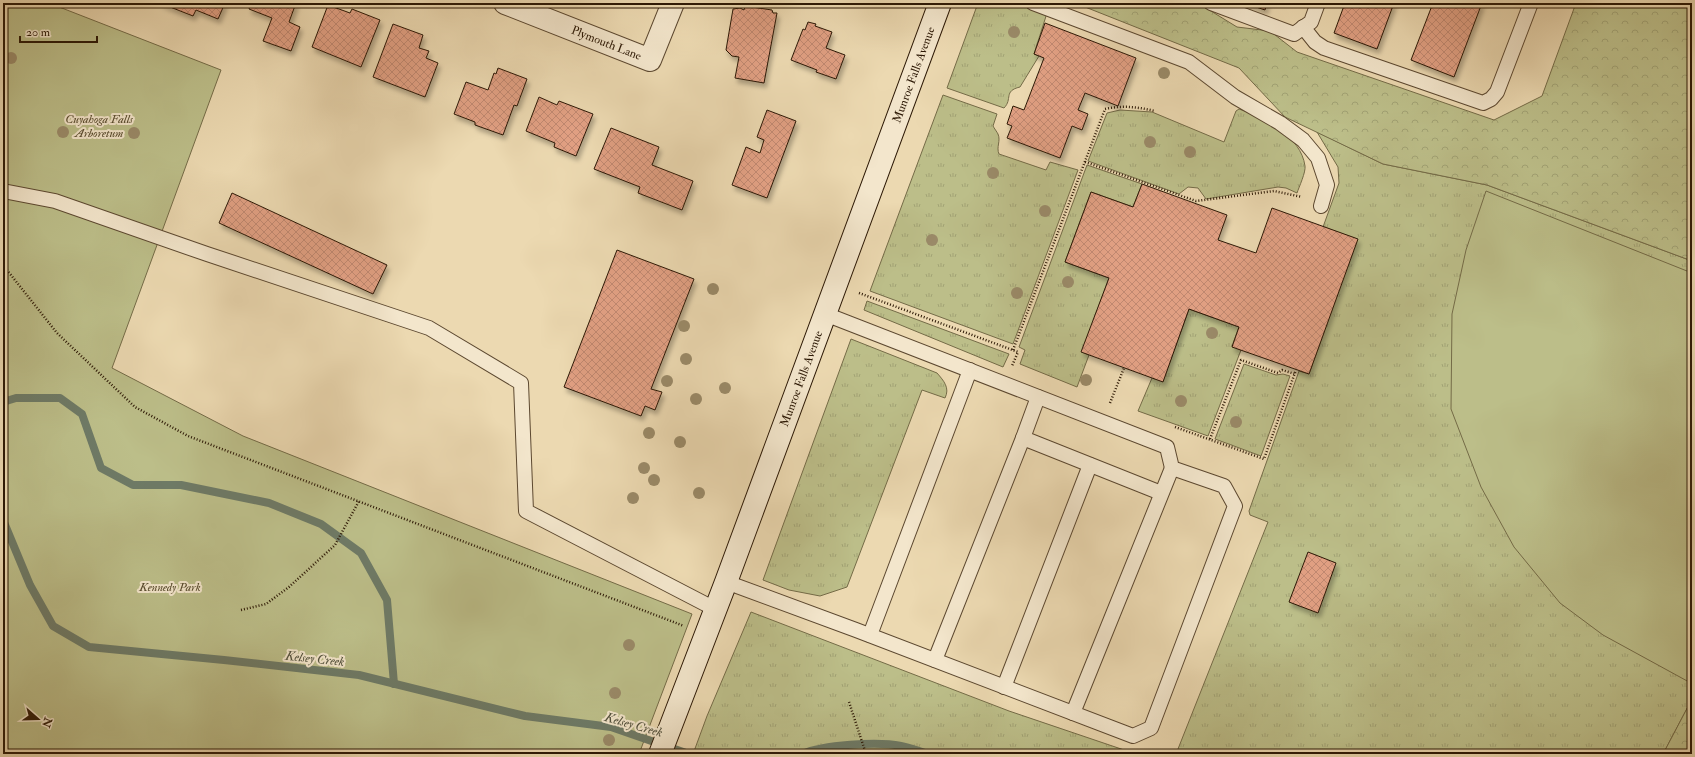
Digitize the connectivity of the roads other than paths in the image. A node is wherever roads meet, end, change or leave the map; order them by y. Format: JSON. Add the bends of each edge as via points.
{"nodes":[{"id":1,"x":505,"y":3,"type":"edge"},
{"id":2,"x":673,"y":3,"type":"edge"},
{"id":3,"x":940,"y":3,"type":"edge"},
{"id":4,"x":1033,"y":3,"type":"edge"},
{"id":5,"x":1211,"y":3,"type":"edge"},
{"id":6,"x":1318,"y":3,"type":"edge"},
{"id":7,"x":1531,"y":3,"type":"edge"},
{"id":8,"x":1303,"y":27,"type":"junction"},
{"id":9,"x":3,"y":190,"type":"edge"},
{"id":10,"x":1322,"y":204,"type":"road end"},
{"id":11,"x":825,"y":314,"type":"junction"},
{"id":12,"x":970,"y":370,"type":"junction"},
{"id":13,"x":1038,"y":397,"type":"junction"},
{"id":14,"x":1023,"y":438,"type":"junction"},
{"id":15,"x":1090,"y":465,"type":"junction"},
{"id":16,"x":1172,"y":468,"type":"junction"},
{"id":17,"x":1161,"y":493,"type":"junction"},
{"id":18,"x":726,"y":582,"type":"junction"},
{"id":19,"x":715,"y":609,"type":"junction"},
{"id":20,"x":870,"y":635,"type":"junction"},
{"id":21,"x":934,"y":660,"type":"junction"},
{"id":22,"x":1004,"y":687,"type":"junction"},
{"id":23,"x":1073,"y":714,"type":"junction"},
{"id":24,"x":660,"y":754,"type":"edge"}],
"edges":[{"from":1,"to":2,"type":"street","name":"Plymouth Lane","via":[[650,60]]},
{"from":3,"to":11,"type":"street","name":"Munroe Falls Avenue"},
{"from":4,"to":10,"type":"lane","via":[[1189,62],[1234,97],[1280,123],[1303,140],[1318,158],[1327,185]]},
{"from":5,"to":8,"type":"lane","via":[[1294,34]]},
{"from":6,"to":8,"type":"lane","via":[[1312,22]]},
{"from":7,"to":8,"type":"lane","via":[[1498,92],[1483,103],[1324,48],[1315,42]]},
{"from":9,"to":19,"type":"lane","via":[[55,201],[429,328],[521,383],[526,511]]},
{"from":11,"to":12,"type":"lane"},
{"from":11,"to":18,"type":"street","name":"Munroe Falls Avenue"},
{"from":12,"to":13,"type":"lane"},
{"from":12,"to":20,"type":"lane"},
{"from":13,"to":14,"type":"lane"},
{"from":13,"to":16,"type":"lane","via":[[1167,446]]},
{"from":14,"to":15,"type":"lane"},
{"from":14,"to":21,"type":"lane"},
{"from":15,"to":17,"type":"lane"},
{"from":15,"to":22,"type":"lane"},
{"from":16,"to":17,"type":"lane"},
{"from":16,"to":23,"type":"lane","via":[[1224,486],[1235,506],[1151,728],[1133,736]]},
{"from":17,"to":23,"type":"lane"},
{"from":18,"to":19,"type":"street","name":"Munroe Falls Avenue"},
{"from":18,"to":20,"type":"lane"},
{"from":19,"to":24,"type":"street","name":"Munroe Falls Avenue"},
{"from":20,"to":21,"type":"lane"},
{"from":21,"to":22,"type":"lane"},
{"from":22,"to":23,"type":"lane"}]}
